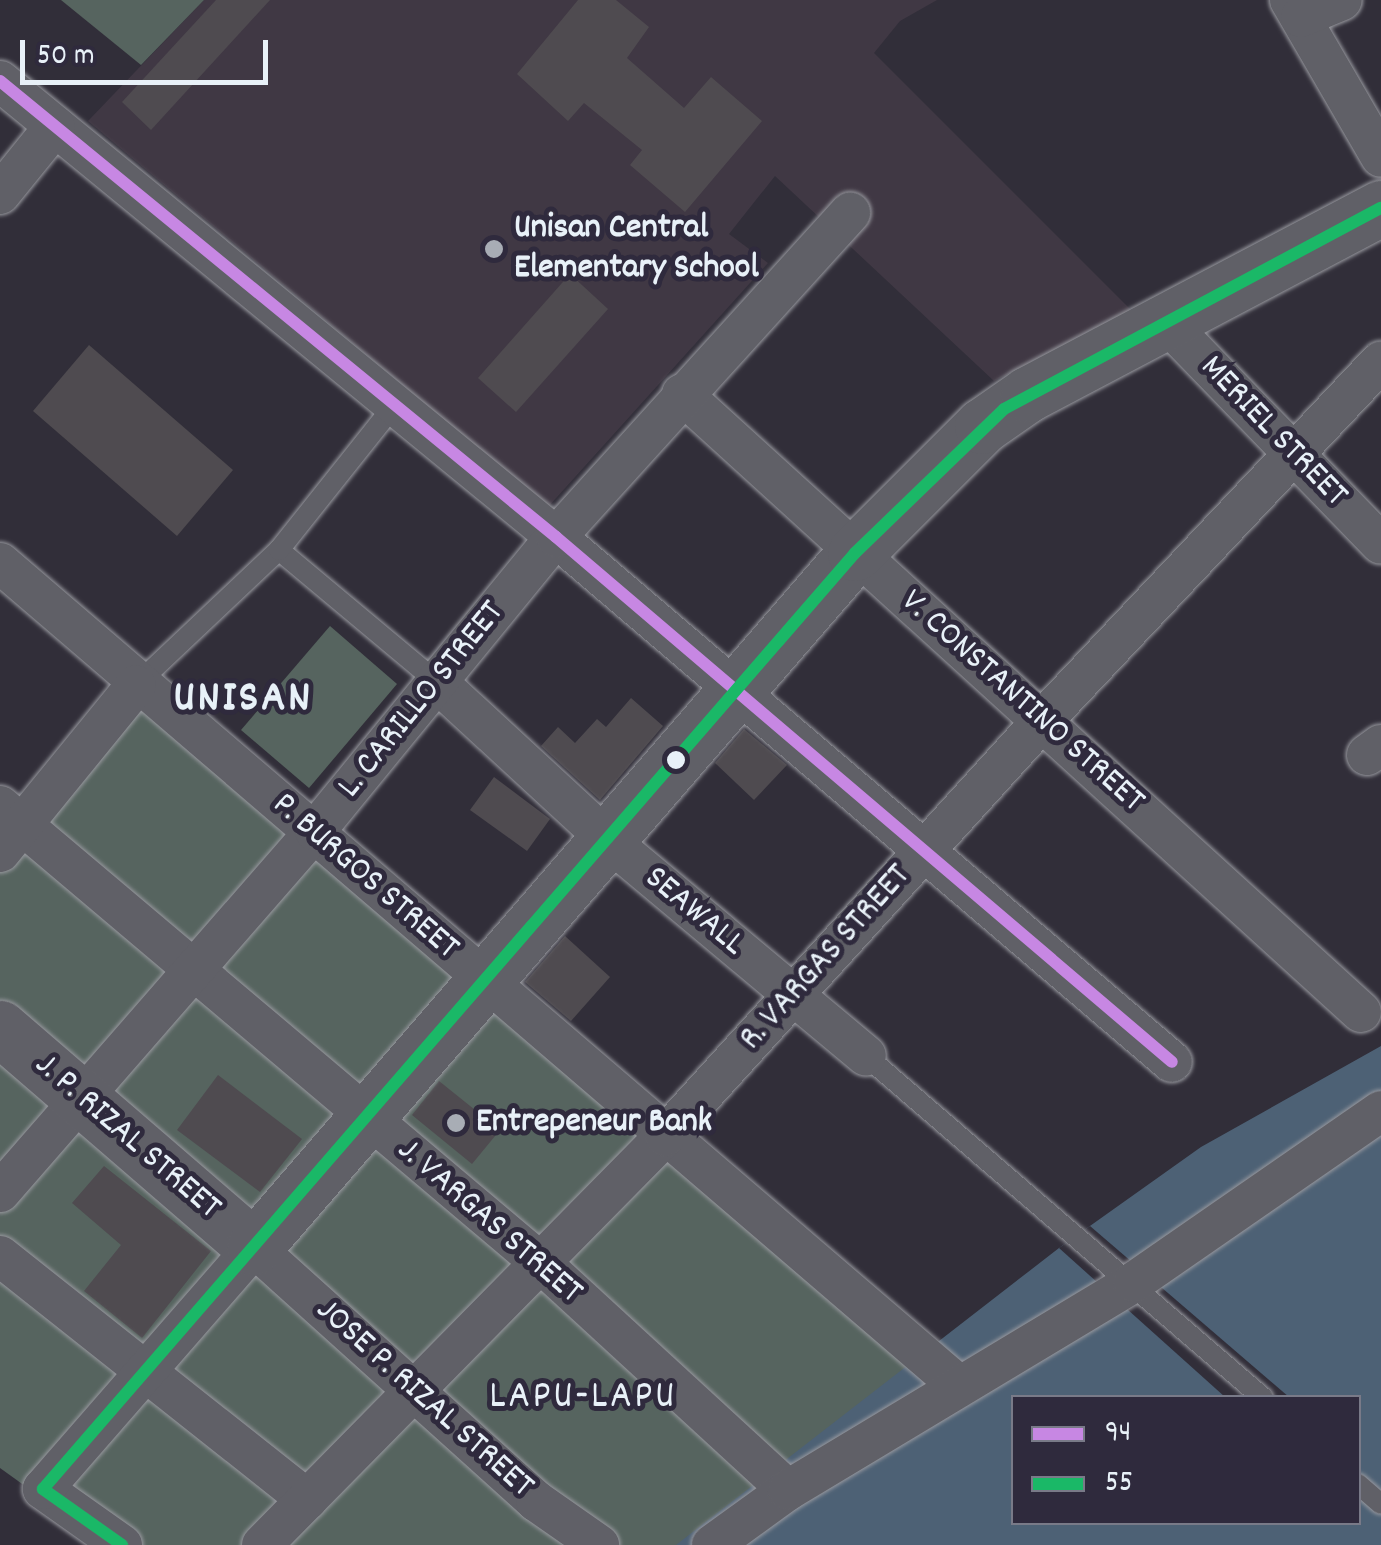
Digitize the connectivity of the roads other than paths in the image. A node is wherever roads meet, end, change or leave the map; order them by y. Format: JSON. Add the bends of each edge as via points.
{"nodes":[{"id":1,"x":1342,"y":0,"type":"edge"},
{"id":2,"x":1295,"y":8,"type":"edge"},
{"id":3,"x":0,"y":81,"type":"edge"},
{"id":4,"x":55,"y":126,"type":"junction"},
{"id":5,"x":1381,"y":157,"type":"edge"},
{"id":6,"x":0,"y":194,"type":"edge"},
{"id":7,"x":1381,"y":208,"type":"edge"},
{"id":8,"x":850,"y":213,"type":"dead end"},
{"id":9,"x":1165,"y":322,"type":"junction"},
{"id":10,"x":1381,"y":362,"type":"edge"},
{"id":11,"x":682,"y":394,"type":"junction"},
{"id":12,"x":395,"y":404,"type":"junction"},
{"id":13,"x":1295,"y":453,"type":"junction"},
{"id":14,"x":556,"y":537,"type":"junction"},
{"id":15,"x":1381,"y":544,"type":"edge"},
{"id":16,"x":279,"y":550,"type":"junction"},
{"id":17,"x":856,"y":552,"type":"junction"},
{"id":18,"x":0,"y":563,"type":"edge"},
{"id":19,"x":438,"y":683,"type":"junction"},
{"id":20,"x":136,"y":685,"type":"junction"},
{"id":21,"x":738,"y":691,"type":"junction"},
{"id":22,"x":1044,"y":718,"type":"junction"},
{"id":23,"x":8,"y":828,"type":"edge"},
{"id":24,"x":315,"y":831,"type":"junction"},
{"id":25,"x":608,"y":840,"type":"junction"},
{"id":26,"x":921,"y":851,"type":"junction"},
{"id":27,"x":196,"y":968,"type":"junction"},
{"id":28,"x":483,"y":980,"type":"junction"},
{"id":29,"x":794,"y":995,"type":"junction"},
{"id":30,"x":1361,"y":1012,"type":"dead end"},
{"id":31,"x":0,"y":1028,"type":"edge"},
{"id":32,"x":866,"y":1056,"type":"joint"},
{"id":33,"x":1172,"y":1062,"type":"dead end"},
{"id":34,"x":80,"y":1094,"type":"junction"},
{"id":35,"x":1381,"y":1111,"type":"edge"},
{"id":36,"x":365,"y":1115,"type":"junction"},
{"id":37,"x":665,"y":1136,"type":"junction"},
{"id":38,"x":0,"y":1192,"type":"edge"},
{"id":39,"x":254,"y":1246,"type":"junction"},
{"id":40,"x":0,"y":1256,"type":"edge"},
{"id":41,"x":541,"y":1263,"type":"junction"},
{"id":42,"x":1134,"y":1282,"type":"junction"},
{"id":43,"x":146,"y":1370,"type":"junction"},
{"id":44,"x":958,"y":1385,"type":"junction"},
{"id":45,"x":412,"y":1392,"type":"junction"},
{"id":46,"x":1259,"y":1395,"type":"edge"},
{"id":47,"x":1361,"y":1487,"type":"edge"},
{"id":48,"x":788,"y":1490,"type":"junction"},
{"id":49,"x":307,"y":1499,"type":"junction"},
{"id":50,"x":1381,"y":1504,"type":"edge"},
{"id":51,"x":122,"y":1545,"type":"edge"},
{"id":52,"x":262,"y":1545,"type":"edge"},
{"id":53,"x":599,"y":1545,"type":"edge"},
{"id":54,"x":712,"y":1545,"type":"edge"}],
"edges":[{"from":1,"to":2,"type":"street"},
{"from":2,"to":5,"type":"street"},
{"from":3,"to":4,"type":"street"},
{"from":4,"to":6,"type":"street"},
{"from":4,"to":12,"type":"street"},
{"from":7,"to":9,"type":"main road"},
{"from":8,"to":11,"type":"street","name":"L. CARILLO STREET"},
{"from":9,"to":13,"type":"street","name":"MERIEL STREET"},
{"from":9,"to":17,"type":"main road","via":[[1004,409]]},
{"from":10,"to":13,"type":"street","name":"R. VARGAS STREET"},
{"from":11,"to":14,"type":"street","name":"L. CARILLO STREET"},
{"from":11,"to":17,"type":"street","name":"V. CONSTANTINO STREET"},
{"from":12,"to":14,"type":"street"},
{"from":12,"to":16,"type":"lane"},
{"from":13,"to":15,"type":"street","name":"MERIEL STREET"},
{"from":13,"to":22,"type":"street","name":"R. VARGAS STREET"},
{"from":14,"to":19,"type":"street","name":"L. CARILLO STREET"},
{"from":14,"to":21,"type":"street"},
{"from":16,"to":19,"type":"lane"},
{"from":16,"to":20,"type":"lane"},
{"from":17,"to":21,"type":"main road"},
{"from":17,"to":22,"type":"street","name":"V. CONSTANTINO STREET"},
{"from":18,"to":20,"type":"street","name":"P. BURGOS STREET"},
{"from":19,"to":24,"type":"street","name":"L. CARILLO STREET"},
{"from":19,"to":25,"type":"street","name":"SEAWALL"},
{"from":20,"to":23,"type":"street"},
{"from":20,"to":24,"type":"street","name":"P. BURGOS STREET"},
{"from":21,"to":25,"type":"main road"},
{"from":21,"to":26,"type":"street"},
{"from":22,"to":26,"type":"street","name":"R. VARGAS STREET"},
{"from":22,"to":30,"type":"street","name":"V. CONSTANTINO STREET"},
{"from":23,"to":27,"type":"street","name":"J. VARGAS STREET"},
{"from":24,"to":27,"type":"street","name":"L. CARILLO STREET"},
{"from":24,"to":28,"type":"street","name":"P. BURGOS STREET"},
{"from":25,"to":28,"type":"main road"},
{"from":25,"to":29,"type":"street","name":"SEAWALL"},
{"from":26,"to":29,"type":"street","name":"R. VARGAS STREET"},
{"from":26,"to":33,"type":"street"},
{"from":27,"to":34,"type":"street","name":"L. CARILLO STREET"},
{"from":27,"to":36,"type":"street","name":"J. VARGAS STREET"},
{"from":28,"to":36,"type":"main road"},
{"from":28,"to":37,"type":"street","name":"P. BURGOS STREET"},
{"from":29,"to":32,"type":"street","name":"SEAWALL"},
{"from":29,"to":37,"type":"street","name":"R. VARGAS STREET"},
{"from":31,"to":34,"type":"main road","name":"J. P. RIZAL STREET"},
{"from":32,"to":42,"type":"lane"},
{"from":34,"to":38,"type":"street","name":"L. CARILLO STREET"},
{"from":34,"to":39,"type":"main road","name":"J. P. RIZAL STREET"},
{"from":35,"to":42,"type":"street"},
{"from":36,"to":39,"type":"main road"},
{"from":36,"to":41,"type":"street","name":"J. VARGAS STREET"},
{"from":37,"to":41,"type":"street","name":"R. VARGAS STREET"},
{"from":37,"to":44,"type":"street","name":"P. BURGOS STREET"},
{"from":39,"to":43,"type":"street"},
{"from":39,"to":45,"type":"street","name":"JOSE P. RIZAL STREET"},
{"from":40,"to":43,"type":"street"},
{"from":41,"to":45,"type":"street","name":"R. VARGAS STREET"},
{"from":41,"to":48,"type":"street","name":"J. VARGAS STREET"},
{"from":42,"to":44,"type":"street"},
{"from":42,"to":46,"type":"lane"},
{"from":43,"to":49,"type":"street"},
{"from":43,"to":51,"type":"street","via":[[43,1488]]},
{"from":44,"to":48,"type":"street"},
{"from":45,"to":49,"type":"street","name":"R. VARGAS STREET"},
{"from":45,"to":53,"type":"street","name":"JOSE P. RIZAL STREET","via":[[536,1500]]},
{"from":47,"to":50,"type":"lane"},
{"from":48,"to":54,"type":"street"},
{"from":49,"to":52,"type":"street","name":"R. VARGAS STREET"}]}
